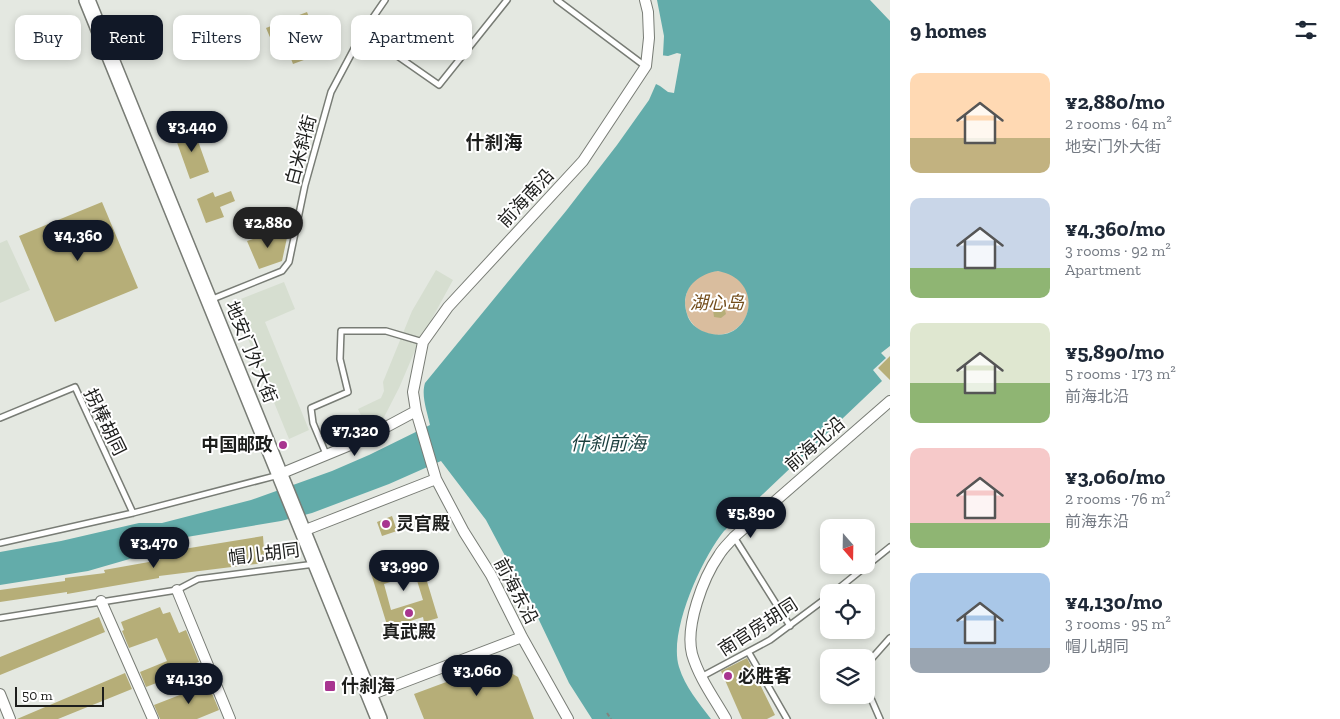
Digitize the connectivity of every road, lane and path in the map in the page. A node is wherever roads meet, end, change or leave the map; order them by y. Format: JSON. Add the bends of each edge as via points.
{"nodes":[{"id":1,"x":86,"y":0,"type":"edge"},
{"id":2,"x":385,"y":0,"type":"edge"},
{"id":3,"x":507,"y":0,"type":"edge"},
{"id":4,"x":557,"y":0,"type":"edge"},
{"id":5,"x":645,"y":0,"type":"edge"},
{"id":6,"x":375,"y":15,"type":"edge"},
{"id":7,"x":472,"y":44,"type":"edge"},
{"id":8,"x":351,"y":54,"type":"edge"},
{"id":9,"x":404,"y":60,"type":"edge"},
{"id":10,"x":460,"y":60,"type":"edge"},
{"id":11,"x":646,"y":66,"type":"junction"},
{"id":12,"x":210,"y":300,"type":"junction"},
{"id":13,"x":423,"y":342,"type":"junction"},
{"id":14,"x":890,"y":401,"type":"edge"},
{"id":15,"x":416,"y":411,"type":"junction"},
{"id":16,"x":0,"y":418,"type":"edge"},
{"id":17,"x":326,"y":454,"type":"junction"},
{"id":18,"x":280,"y":474,"type":"junction"},
{"id":19,"x":436,"y":479,"type":"junction"},
{"id":20,"x":134,"y":514,"type":"junction"},
{"id":21,"x":303,"y":531,"type":"junction"},
{"id":22,"x":734,"y":537,"type":"junction"},
{"id":23,"x":0,"y":543,"type":"edge"},
{"id":24,"x":890,"y":547,"type":"edge"},
{"id":25,"x":315,"y":564,"type":"junction"},
{"id":26,"x":844,"y":584,"type":"edge"},
{"id":27,"x":177,"y":590,"type":"junction"},
{"id":28,"x":101,"y":601,"type":"junction"},
{"id":29,"x":820,"y":603,"type":"edge"},
{"id":30,"x":0,"y":618,"type":"edge"},
{"id":31,"x":790,"y":626,"type":"junction"},
{"id":32,"x":522,"y":637,"type":"junction"},
{"id":33,"x":890,"y":638,"type":"edge"},
{"id":34,"x":750,"y":653,"type":"junction"},
{"id":35,"x":875,"y":655,"type":"edge"},
{"id":36,"x":701,"y":677,"type":"junction"},
{"id":37,"x":0,"y":694,"type":"edge"},
{"id":38,"x":370,"y":695,"type":"junction"},
{"id":39,"x":873,"y":704,"type":"edge"},
{"id":40,"x":607,"y":713,"type":"dead end"},
{"id":41,"x":10,"y":719,"type":"edge"},
{"id":42,"x":153,"y":719,"type":"edge"},
{"id":43,"x":230,"y":719,"type":"edge"},
{"id":44,"x":379,"y":719,"type":"edge"},
{"id":45,"x":568,"y":719,"type":"edge"},
{"id":46,"x":612,"y":719,"type":"edge"},
{"id":47,"x":726,"y":719,"type":"edge"},
{"id":48,"x":786,"y":719,"type":"edge"},
{"id":49,"x":880,"y":719,"type":"edge"}],
"edges":[{"from":1,"to":12,"type":"main road","name":"地安门外大街"},
{"from":2,"to":6,"type":"lane","name":"白米斜街"},
{"from":3,"to":7,"type":"lane"},
{"from":4,"to":11,"type":"lane"},
{"from":5,"to":11,"type":"street","name":"前海南沿","via":[[649,38]]},
{"from":8,"to":12,"type":"lane","name":"白米斜街","via":[[331,92],[305,185],[289,262],[282,271]]},
{"from":9,"to":10,"type":"lane","via":[[440,85]]},
{"from":11,"to":13,"type":"street","name":"前海南沿","via":[[583,161],[448,307]]},
{"from":12,"to":18,"type":"main road","name":"地安门外大街"},
{"from":13,"to":15,"type":"street","name":"前海南沿","via":[[413,392]]},
{"from":13,"to":17,"type":"lane","via":[[386,331],[341,331],[340,359],[348,392],[311,408]]},
{"from":14,"to":22,"type":"street","name":"前海北沿"},
{"from":15,"to":17,"type":"street","via":[[360,441]]},
{"from":15,"to":19,"type":"street","name":"前海东沿"},
{"from":16,"to":20,"type":"lane","name":"拐棒胡同","via":[[75,387]]},
{"from":17,"to":18,"type":"street"},
{"from":18,"to":20,"type":"lane"},
{"from":18,"to":21,"type":"main road","name":"地安门外大街"},
{"from":19,"to":21,"type":"street"},
{"from":19,"to":32,"type":"street","name":"前海东沿"},
{"from":20,"to":23,"type":"lane"},
{"from":21,"to":25,"type":"main road","name":"地安门外大街"},
{"from":22,"to":31,"type":"lane"},
{"from":22,"to":36,"type":"street","name":"前海北沿","via":[[710,569],[695,612],[692,653]]},
{"from":24,"to":26,"type":"lane"},
{"from":25,"to":27,"type":"lane","name":"帽儿胡同","via":[[198,579]]},
{"from":25,"to":38,"type":"main road","name":"地安门外大街"},
{"from":27,"to":28,"type":"lane","name":"帽儿胡同"},
{"from":27,"to":43,"type":"street"},
{"from":28,"to":30,"type":"lane","name":"帽儿胡同"},
{"from":28,"to":42,"type":"street"},
{"from":29,"to":31,"type":"lane","name":"南官房胡同"},
{"from":31,"to":34,"type":"lane","name":"南官房胡同"},
{"from":32,"to":38,"type":"street"},
{"from":32,"to":45,"type":"street","name":"前海东沿"},
{"from":33,"to":35,"type":"lane"},
{"from":34,"to":36,"type":"lane","name":"南官房胡同"},
{"from":34,"to":48,"type":"lane"},
{"from":36,"to":47,"type":"street","name":"前海北沿"},
{"from":37,"to":41,"type":"street"},
{"from":38,"to":44,"type":"main road","name":"地安门外大街"},
{"from":39,"to":49,"type":"lane"},
{"from":40,"to":46,"type":"path"}]}
